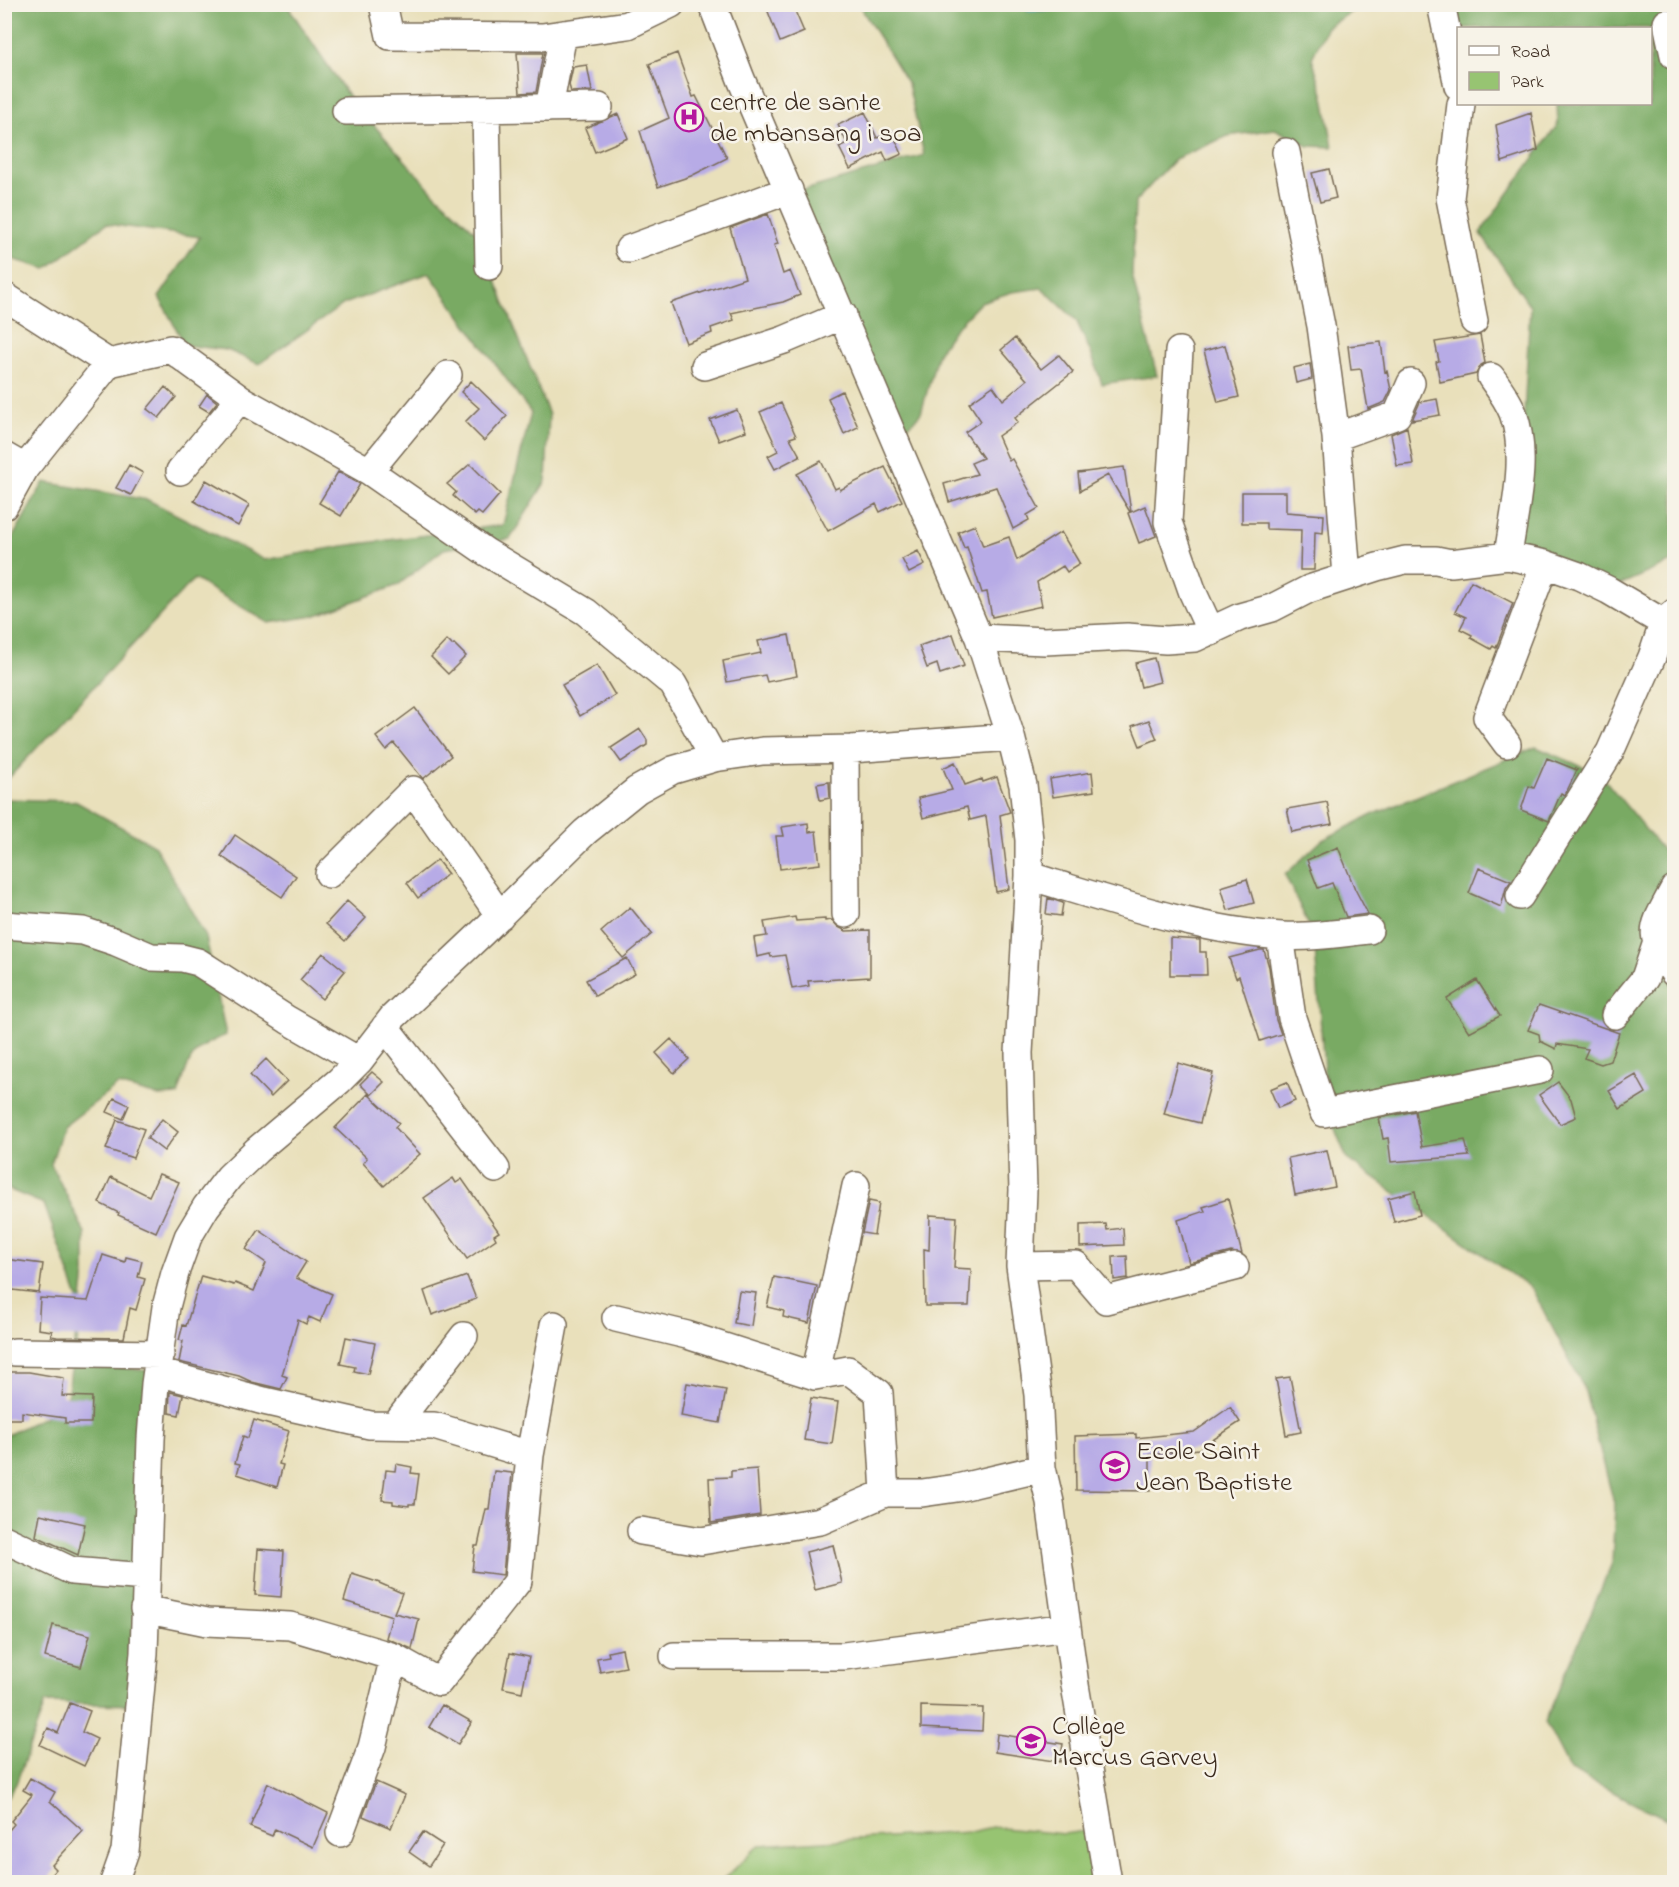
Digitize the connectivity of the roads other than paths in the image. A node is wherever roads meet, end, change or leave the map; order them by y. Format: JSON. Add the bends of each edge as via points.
{"nodes":[{"id":1,"x":384,"y":4,"type":"edge"},
{"id":2,"x":671,"y":4,"type":"edge"},
{"id":3,"x":712,"y":4,"type":"edge"},
{"id":4,"x":1442,"y":4,"type":"edge"},
{"id":5,"x":1667,"y":23,"type":"dead end"},
{"id":6,"x":563,"y":34,"type":"junction"},
{"id":7,"x":1674,"y":55,"type":"edge"},
{"id":8,"x":1457,"y":81,"type":"edge"},
{"id":9,"x":1461,"y":105,"type":"edge"},
{"id":10,"x":599,"y":107,"type":"dead end"},
{"id":11,"x":486,"y":108,"type":"junction"},
{"id":12,"x":549,"y":108,"type":"junction"},
{"id":13,"x":346,"y":111,"type":"dead end"},
{"id":14,"x":1286,"y":152,"type":"dead end"},
{"id":15,"x":789,"y":190,"type":"junction"},
{"id":16,"x":629,"y":249,"type":"dead end"},
{"id":17,"x":489,"y":266,"type":"dead end"},
{"id":18,"x":4,"y":296,"type":"edge"},
{"id":19,"x":843,"y":315,"type":"junction"},
{"id":20,"x":1474,"y":321,"type":"dead end"},
{"id":21,"x":1179,"y":351,"type":"dead end"},
{"id":22,"x":109,"y":363,"type":"junction"},
{"id":23,"x":705,"y":366,"type":"dead end"},
{"id":24,"x":448,"y":375,"type":"dead end"},
{"id":25,"x":1491,"y":377,"type":"dead end"},
{"id":26,"x":1411,"y":383,"type":"dead end"},
{"id":27,"x":240,"y":399,"type":"junction"},
{"id":28,"x":1336,"y":437,"type":"junction"},
{"id":29,"x":15,"y":462,"type":"edge"},
{"id":30,"x":180,"y":471,"type":"dead end"},
{"id":31,"x":369,"y":471,"type":"junction"},
{"id":32,"x":4,"y":506,"type":"edge"},
{"id":33,"x":1508,"y":556,"type":"junction"},
{"id":34,"x":1545,"y":564,"type":"junction"},
{"id":35,"x":1347,"y":576,"type":"junction"},
{"id":36,"x":1671,"y":621,"type":"edge"},
{"id":37,"x":1211,"y":632,"type":"junction"},
{"id":38,"x":979,"y":638,"type":"junction"},
{"id":39,"x":1011,"y":737,"type":"junction"},
{"id":40,"x":1507,"y":744,"type":"dead end"},
{"id":41,"x":845,"y":750,"type":"junction"},
{"id":42,"x":714,"y":758,"type":"junction"},
{"id":43,"x":329,"y":874,"type":"dead end"},
{"id":44,"x":1029,"y":876,"type":"junction"},
{"id":45,"x":1674,"y":889,"type":"edge"},
{"id":46,"x":1520,"y":896,"type":"dead end"},
{"id":47,"x":846,"y":914,"type":"dead end"},
{"id":48,"x":500,"y":916,"type":"junction"},
{"id":49,"x":4,"y":925,"type":"edge"},
{"id":50,"x":1369,"y":930,"type":"dead end"},
{"id":51,"x":1280,"y":936,"type":"junction"},
{"id":52,"x":1656,"y":945,"type":"junction"},
{"id":53,"x":1674,"y":973,"type":"edge"},
{"id":54,"x":1615,"y":1015,"type":"dead end"},
{"id":55,"x":385,"y":1027,"type":"junction"},
{"id":56,"x":359,"y":1061,"type":"junction"},
{"id":57,"x":1540,"y":1070,"type":"dead end"},
{"id":58,"x":496,"y":1169,"type":"dead end"},
{"id":59,"x":856,"y":1186,"type":"dead end"},
{"id":60,"x":1020,"y":1266,"type":"junction"},
{"id":61,"x":1235,"y":1267,"type":"dead end"},
{"id":62,"x":616,"y":1318,"type":"dead end"},
{"id":63,"x":554,"y":1325,"type":"dead end"},
{"id":64,"x":464,"y":1336,"type":"dead end"},
{"id":65,"x":15,"y":1352,"type":"dead end"},
{"id":66,"x":158,"y":1363,"type":"junction"},
{"id":67,"x":815,"y":1376,"type":"junction"},
{"id":68,"x":395,"y":1425,"type":"junction"},
{"id":69,"x":530,"y":1455,"type":"junction"},
{"id":70,"x":1042,"y":1468,"type":"junction"},
{"id":71,"x":885,"y":1493,"type":"junction"},
{"id":72,"x":641,"y":1531,"type":"dead end"},
{"id":73,"x":4,"y":1539,"type":"edge"},
{"id":74,"x":146,"y":1577,"type":"junction"},
{"id":75,"x":144,"y":1609,"type":"junction"},
{"id":76,"x":1067,"y":1628,"type":"junction"},
{"id":77,"x":674,"y":1656,"type":"dead end"},
{"id":78,"x":394,"y":1657,"type":"junction"},
{"id":79,"x":340,"y":1833,"type":"dead end"},
{"id":80,"x":114,"y":1882,"type":"edge"},
{"id":81,"x":1108,"y":1882,"type":"edge"}],
"edges":[{"from":1,"to":6,"type":"street","via":[[390,36]]},
{"from":2,"to":6,"type":"street","via":[[628,25]]},
{"from":3,"to":15,"type":"street"},
{"from":4,"to":8,"type":"street"},
{"from":5,"to":7,"type":"street"},
{"from":6,"to":12,"type":"street"},
{"from":9,"to":20,"type":"street","via":[[1450,198]]},
{"from":10,"to":12,"type":"street"},
{"from":11,"to":12,"type":"street"},
{"from":11,"to":13,"type":"street"},
{"from":11,"to":17,"type":"street"},
{"from":14,"to":28,"type":"street","via":[[1321,326]]},
{"from":15,"to":16,"type":"street"},
{"from":15,"to":19,"type":"street"},
{"from":18,"to":22,"type":"street"},
{"from":19,"to":23,"type":"street"},
{"from":19,"to":38,"type":"street"},
{"from":21,"to":37,"type":"street","via":[[1167,522]]},
{"from":22,"to":27,"type":"street","via":[[171,349]]},
{"from":22,"to":29,"type":"street"},
{"from":24,"to":31,"type":"street"},
{"from":25,"to":33,"type":"street","via":[[1513,412],[1517,430],[1519,473]]},
{"from":26,"to":28,"type":"street","via":[[1397,415]]},
{"from":27,"to":30,"type":"street"},
{"from":27,"to":31,"type":"street"},
{"from":28,"to":35,"type":"street"},
{"from":29,"to":32,"type":"street"},
{"from":31,"to":42,"type":"street","via":[[486,552],[586,612],[647,662],[673,684]]},
{"from":33,"to":34,"type":"street"},
{"from":33,"to":35,"type":"street","via":[[1451,563],[1405,560]]},
{"from":34,"to":36,"type":"street","via":[[1599,585]]},
{"from":34,"to":40,"type":"street","via":[[1487,717]]},
{"from":35,"to":37,"type":"street"},
{"from":36,"to":46,"type":"street","via":[[1610,752]]},
{"from":37,"to":38,"type":"street","via":[[1195,638],[1166,640]]},
{"from":38,"to":39,"type":"street"},
{"from":39,"to":41,"type":"street"},
{"from":39,"to":44,"type":"street","via":[[1023,785]]},
{"from":41,"to":42,"type":"street","via":[[763,751]]},
{"from":41,"to":47,"type":"street"},
{"from":42,"to":48,"type":"street","via":[[674,770],[637,790],[585,832]]},
{"from":43,"to":48,"type":"street","via":[[413,790]]},
{"from":44,"to":51,"type":"street","via":[[1184,920]]},
{"from":44,"to":60,"type":"street","via":[[1019,1053],[1023,1190]]},
{"from":45,"to":52,"type":"street","via":[[1658,919]]},
{"from":48,"to":55,"type":"street"},
{"from":49,"to":56,"type":"street","via":[[83,931],[151,957],[198,962]]},
{"from":50,"to":51,"type":"street"},
{"from":51,"to":57,"type":"street","via":[[1292,1018],[1324,1113]]},
{"from":52,"to":53,"type":"street"},
{"from":52,"to":54,"type":"street","via":[[1645,978]]},
{"from":55,"to":56,"type":"street"},
{"from":55,"to":58,"type":"street"},
{"from":56,"to":66,"type":"street","via":[[236,1170],[206,1207],[188,1237],[175,1273]]},
{"from":59,"to":67,"type":"street"},
{"from":60,"to":61,"type":"street","via":[[1076,1265],[1106,1300]]},
{"from":60,"to":70,"type":"street","via":[[1038,1395]]},
{"from":62,"to":67,"type":"street","via":[[687,1335]]},
{"from":63,"to":69,"type":"street"},
{"from":64,"to":68,"type":"street"},
{"from":65,"to":66,"type":"street"},
{"from":66,"to":68,"type":"street","via":[[264,1401],[370,1425]]},
{"from":66,"to":74,"type":"street"},
{"from":67,"to":71,"type":"street","via":[[848,1370],[879,1393]]},
{"from":68,"to":69,"type":"street","via":[[434,1426]]},
{"from":69,"to":78,"type":"street","via":[[518,1581],[439,1682]]},
{"from":70,"to":71,"type":"street","via":[[957,1488]]},
{"from":70,"to":76,"type":"street"},
{"from":71,"to":72,"type":"street","via":[[820,1521],[701,1541]]},
{"from":73,"to":74,"type":"street","via":[[72,1571]]},
{"from":74,"to":75,"type":"street"},
{"from":75,"to":78,"type":"street","via":[[207,1622],[290,1626]]},
{"from":75,"to":80,"type":"street","via":[[144,1653],[125,1851]]},
{"from":76,"to":77,"type":"street","via":[[844,1656]]},
{"from":76,"to":81,"type":"street"},
{"from":78,"to":79,"type":"street","via":[[372,1747]]}]}
